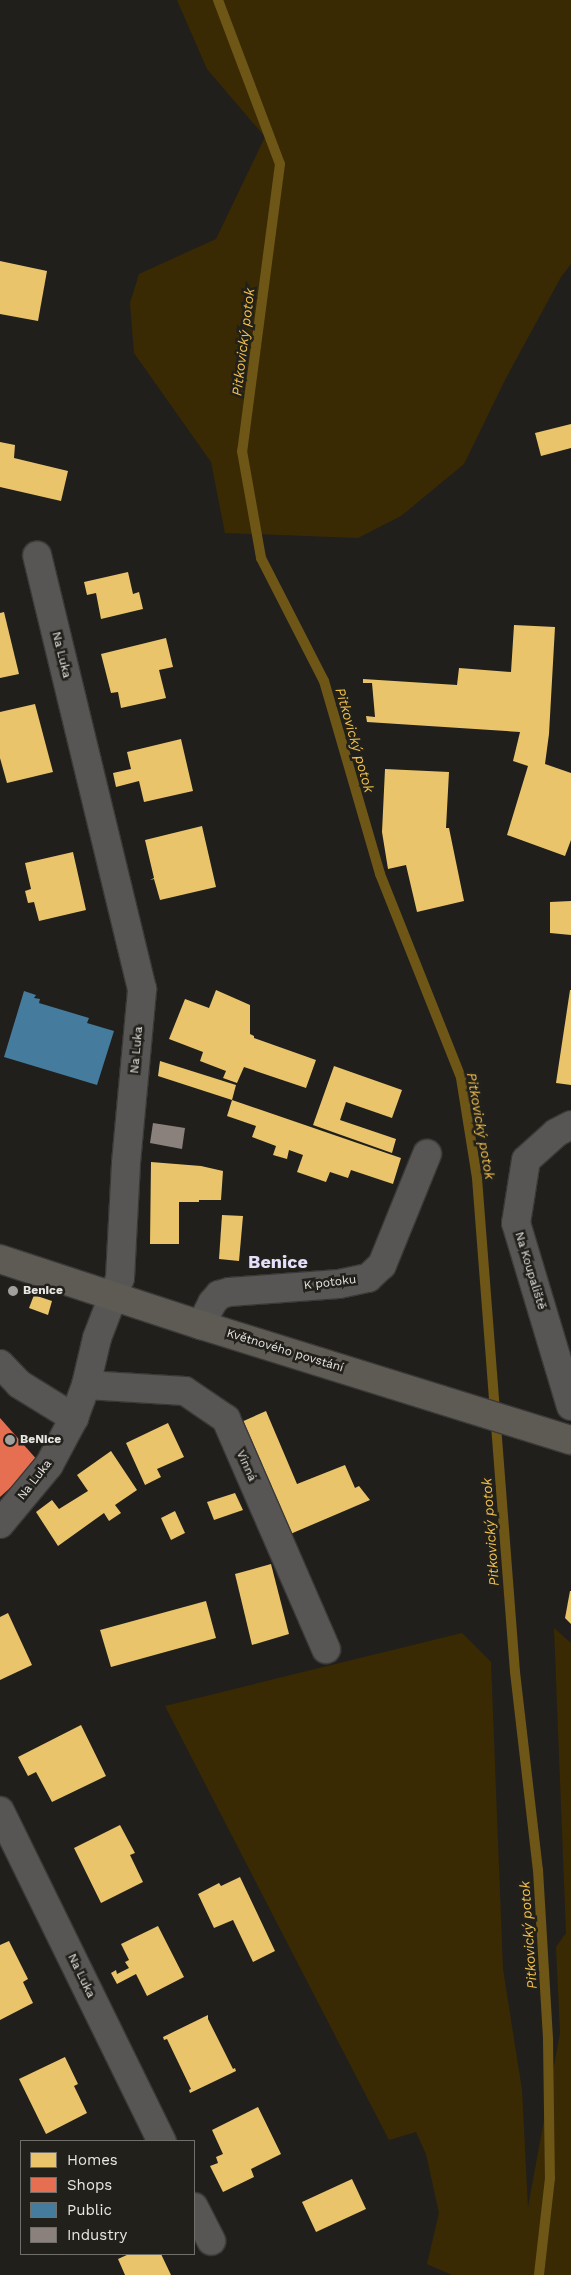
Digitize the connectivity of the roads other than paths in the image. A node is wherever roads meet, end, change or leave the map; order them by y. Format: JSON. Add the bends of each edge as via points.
{"nodes":[{"id":1,"x":37,"y":556,"type":"dead end"},
{"id":2,"x":571,"y":1125,"type":"edge"},
{"id":3,"x":427,"y":1154,"type":"dead end"},
{"id":4,"x":0,"y":1259,"type":"edge"},
{"id":5,"x":113,"y":1297,"type":"junction"},
{"id":6,"x":201,"y":1325,"type":"junction"},
{"id":7,"x":0,"y":1364,"type":"edge"},
{"id":8,"x":86,"y":1385,"type":"junction"},
{"id":9,"x":571,"y":1406,"type":"edge"},
{"id":10,"x":74,"y":1418,"type":"junction"},
{"id":11,"x":564,"y":1432,"type":"edge"},
{"id":12,"x":0,"y":1524,"type":"edge"},
{"id":13,"x":326,"y":1649,"type":"dead end"},
{"id":14,"x":0,"y":1811,"type":"edge"},
{"id":15,"x":162,"y":2140,"type":"edge"},
{"id":16,"x":195,"y":2208,"type":"edge"},
{"id":17,"x":210,"y":2241,"type":"dead end"}],
"edges":[{"from":1,"to":5,"type":"street","name":"Na Luka","via":[[142,989],[126,1164],[123,1256]]},
{"from":2,"to":9,"type":"street","name":"Na Koupaliště","via":[[556,1133],[526,1160],[516,1223]]},
{"from":3,"to":6,"type":"street","name":"K potoku","via":[[382,1265],[368,1278],[339,1284],[229,1292],[219,1295],[212,1303]]},
{"from":4,"to":5,"type":"street","name":"Květnového povstání"},
{"from":5,"to":6,"type":"street","name":"Květnového povstání"},
{"from":5,"to":8,"type":"street","name":"Na Luka","via":[[97,1338]]},
{"from":6,"to":11,"type":"street","name":"Květnového povstání","via":[[472,1409]]},
{"from":7,"to":10,"type":"street","via":[[19,1384]]},
{"from":8,"to":10,"type":"street","name":"Na Luka"},
{"from":8,"to":13,"type":"street","name":"Vinná","via":[[185,1391],[226,1419]]},
{"from":10,"to":12,"type":"street","name":"Na Luka","via":[[49,1465]]},
{"from":14,"to":15,"type":"street","name":"Na Luka"},
{"from":16,"to":17,"type":"street"}]}
